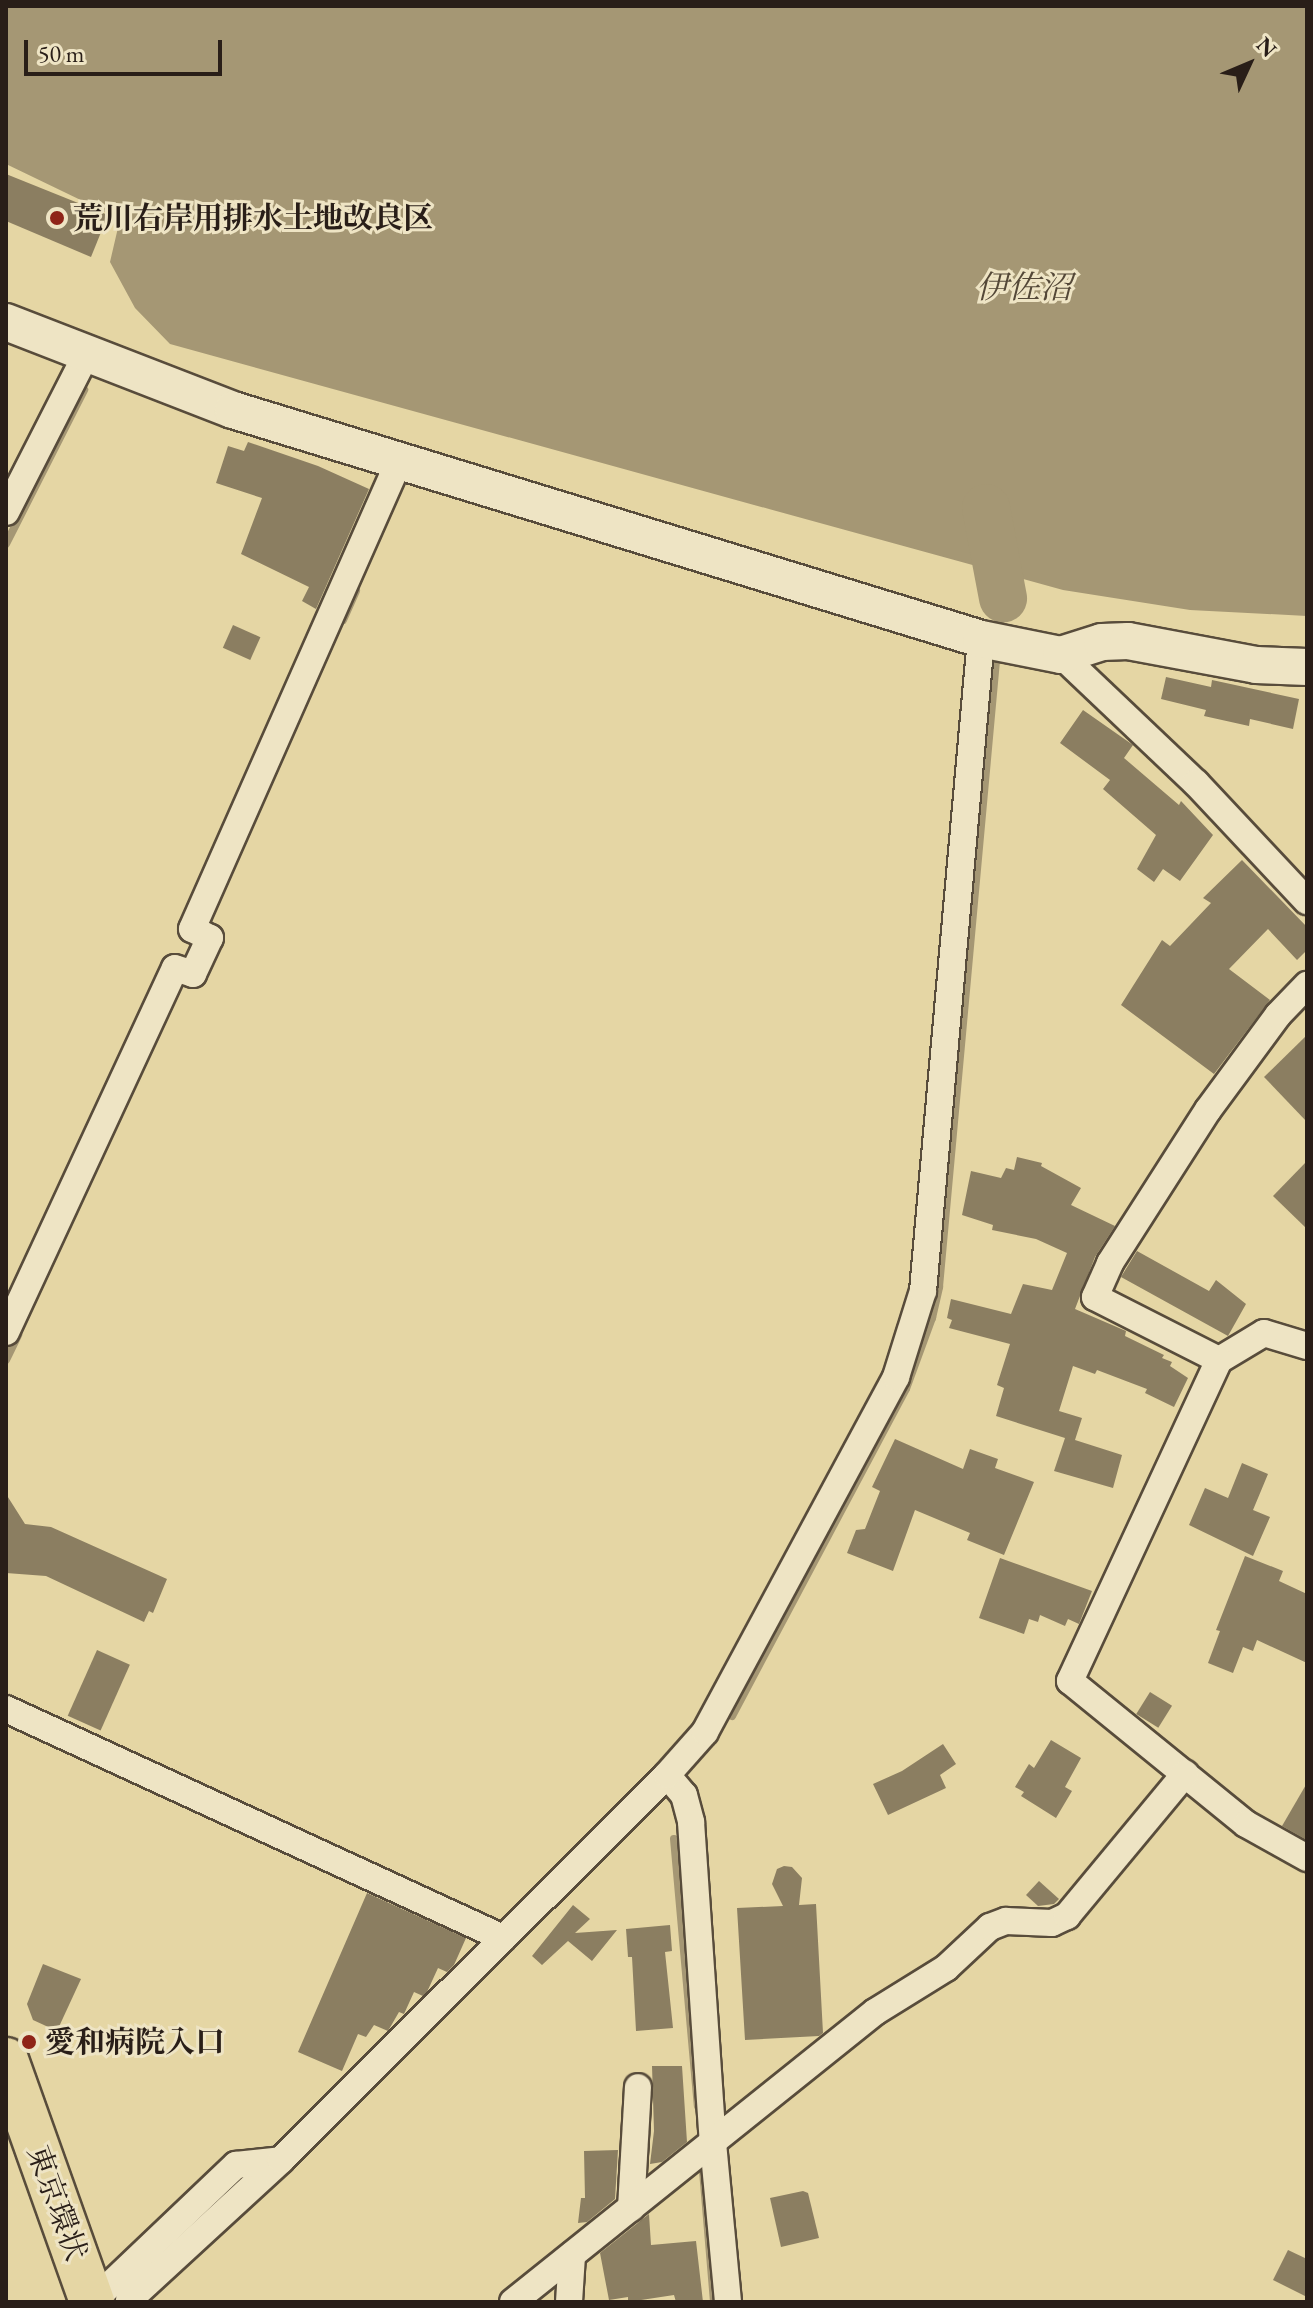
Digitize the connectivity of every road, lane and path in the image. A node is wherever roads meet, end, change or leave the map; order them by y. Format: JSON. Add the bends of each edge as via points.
{"nodes":[{"id":1,"x":6,"y":322,"type":"edge"},
{"id":2,"x":86,"y":355,"type":"junction"},
{"id":3,"x":400,"y":459,"type":"junction"},
{"id":4,"x":6,"y":512,"type":"edge"},
{"id":5,"x":981,"y":639,"type":"junction"},
{"id":6,"x":1061,"y":655,"type":"junction"},
{"id":7,"x":1307,"y":667,"type":"edge"},
{"id":8,"x":1307,"y":901,"type":"edge"},
{"id":9,"x":1307,"y":985,"type":"edge"},
{"id":10,"x":6,"y":1332,"type":"edge"},
{"id":11,"x":1307,"y":1346,"type":"edge"},
{"id":12,"x":1219,"y":1360,"type":"junction"},
{"id":13,"x":6,"y":1709,"type":"edge"},
{"id":14,"x":1185,"y":1774,"type":"junction"},
{"id":15,"x":667,"y":1775,"type":"junction"},
{"id":16,"x":1307,"y":1858,"type":"edge"},
{"id":17,"x":503,"y":1938,"type":"junction"},
{"id":18,"x":6,"y":2060,"type":"edge"},
{"id":19,"x":638,"y":2087,"type":"dead end"},
{"id":20,"x":713,"y":2143,"type":"junction"},
{"id":21,"x":6,"y":2151,"type":"edge"},
{"id":22,"x":281,"y":2160,"type":"junction"},
{"id":23,"x":631,"y":2208,"type":"junction"},
{"id":24,"x":572,"y":2255,"type":"junction"},
{"id":25,"x":105,"y":2301,"type":"edge"},
{"id":26,"x":62,"y":2302,"type":"edge"},
{"id":27,"x":513,"y":2302,"type":"edge"},
{"id":28,"x":569,"y":2302,"type":"edge"},
{"id":29,"x":728,"y":2302,"type":"edge"}],
"edges":[{"from":1,"to":2,"type":"street"},
{"from":2,"to":3,"type":"street","via":[[233,410]]},
{"from":2,"to":4,"type":"street"},
{"from":3,"to":5,"type":"street"},
{"from":3,"to":10,"type":"street","via":[[192,929],[210,938],[193,974],[175,968]]},
{"from":5,"to":6,"type":"street"},
{"from":5,"to":15,"type":"street","via":[[923,1291],[911,1338],[896,1377],[705,1732]]},
{"from":6,"to":7,"type":"street","via":[[1102,642],[1128,641],[1256,665]]},
{"from":6,"to":8,"type":"street","via":[[1196,783]]},
{"from":9,"to":12,"type":"street","via":[[1278,1015],[1208,1110],[1110,1263],[1095,1297]]},
{"from":11,"to":12,"type":"street","via":[[1264,1333]]},
{"from":12,"to":14,"type":"street","via":[[1070,1681]]},
{"from":13,"to":17,"type":"street"},
{"from":14,"to":16,"type":"street","via":[[1246,1824]]},
{"from":14,"to":20,"type":"street","via":[[1067,1916],[1052,1923],[1006,1921],[990,1927],[946,1968],[875,2012]]},
{"from":15,"to":17,"type":"street"},
{"from":15,"to":20,"type":"street","via":[[684,1795],[691,1822]]},
{"from":17,"to":22,"type":"street"},
{"from":18,"to":25,"type":"highway","name":"東京環状"},
{"from":19,"to":23,"type":"street"},
{"from":20,"to":23,"type":"street"},
{"from":20,"to":29,"type":"street"},
{"from":21,"to":26,"type":"highway","name":"東京環状"},
{"from":22,"to":25,"type":"street"},
{"from":22,"to":25,"type":"street","via":[[236,2165]]},
{"from":23,"to":24,"type":"street"},
{"from":24,"to":27,"type":"street"},
{"from":24,"to":28,"type":"street"}]}
